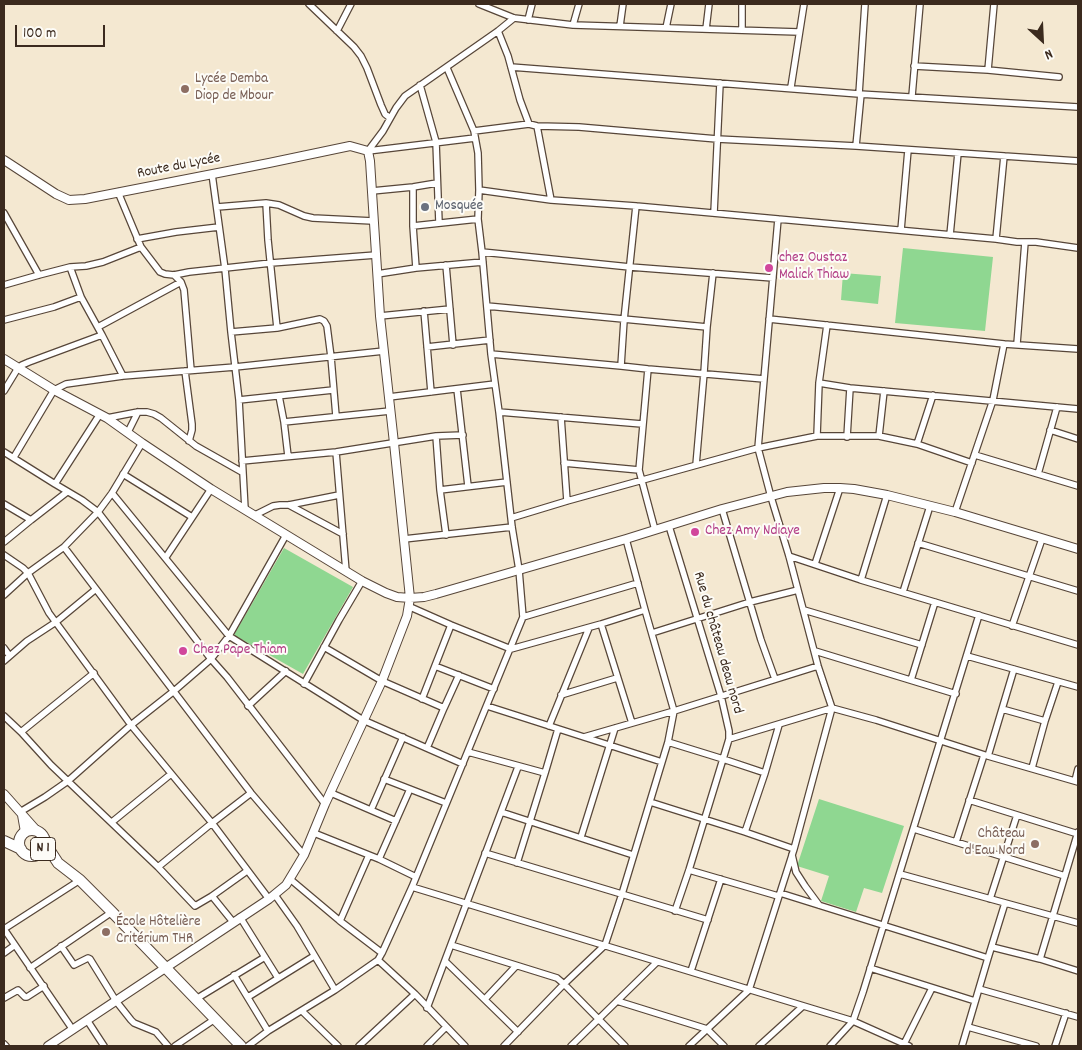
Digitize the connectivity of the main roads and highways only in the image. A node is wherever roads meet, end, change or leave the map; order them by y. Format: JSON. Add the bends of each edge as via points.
{"nodes":[{"id":1,"x":4,"y":160,"type":"edge"},
{"id":2,"x":4,"y":359,"type":"edge"},
{"id":3,"x":1078,"y":549,"type":"edge"},
{"id":4,"x":409,"y":602,"type":"junction"},
{"id":5,"x":4,"y":794,"type":"edge"},
{"id":6,"x":21,"y":813,"type":"junction"},
{"id":7,"x":37,"y":831,"type":"junction"},
{"id":8,"x":22,"y":840,"type":"junction"},
{"id":9,"x":4,"y":841,"type":"edge"},
{"id":10,"x":45,"y":842,"type":"junction"},
{"id":11,"x":34,"y":856,"type":"junction"},
{"id":12,"x":58,"y":863,"type":"junction"},
{"id":13,"x":166,"y":968,"type":"junction"},
{"id":14,"x":59,"y":1043,"type":"edge"},
{"id":15,"x":48,"y":1046,"type":"edge"},
{"id":16,"x":241,"y":1046,"type":"edge"}],
"edges":[{"from":1,"to":4,"type":"main road","name":"Route du Lycée","via":[[69,200],[350,146],[368,150],[380,316]]},
{"from":2,"to":4,"type":"main road","via":[[103,416],[211,489],[362,581]]},
{"from":3,"to":4,"type":"main road","via":[[888,495],[840,488],[787,492]]},
{"from":4,"to":13,"type":"main road","via":[[407,616],[382,681],[290,879],[272,897]]},
{"from":5,"to":6,"type":"main road"},
{"from":6,"to":7,"type":"main road"},
{"from":6,"to":8,"type":"main road"},
{"from":7,"to":8,"type":"highway","number":"N 1","via":[[33,830]]},
{"from":7,"to":10,"type":"highway","number":"N 1"},
{"from":8,"to":9,"type":"highway","number":"N 1"},
{"from":8,"to":11,"type":"highway","number":"N 1","via":[[26,854]]},
{"from":10,"to":11,"type":"highway","number":"N 1","via":[[42,851]]},
{"from":10,"to":12,"type":"highway","number":"N 1"},
{"from":11,"to":12,"type":"highway","number":"N 1"},
{"from":12,"to":13,"type":"highway","number":"N 1","via":[[80,880]]},
{"from":13,"to":14,"type":"main road","via":[[86,1020]]},
{"from":13,"to":16,"type":"highway","number":"N 1"},
{"from":14,"to":15,"type":"main road"}]}
